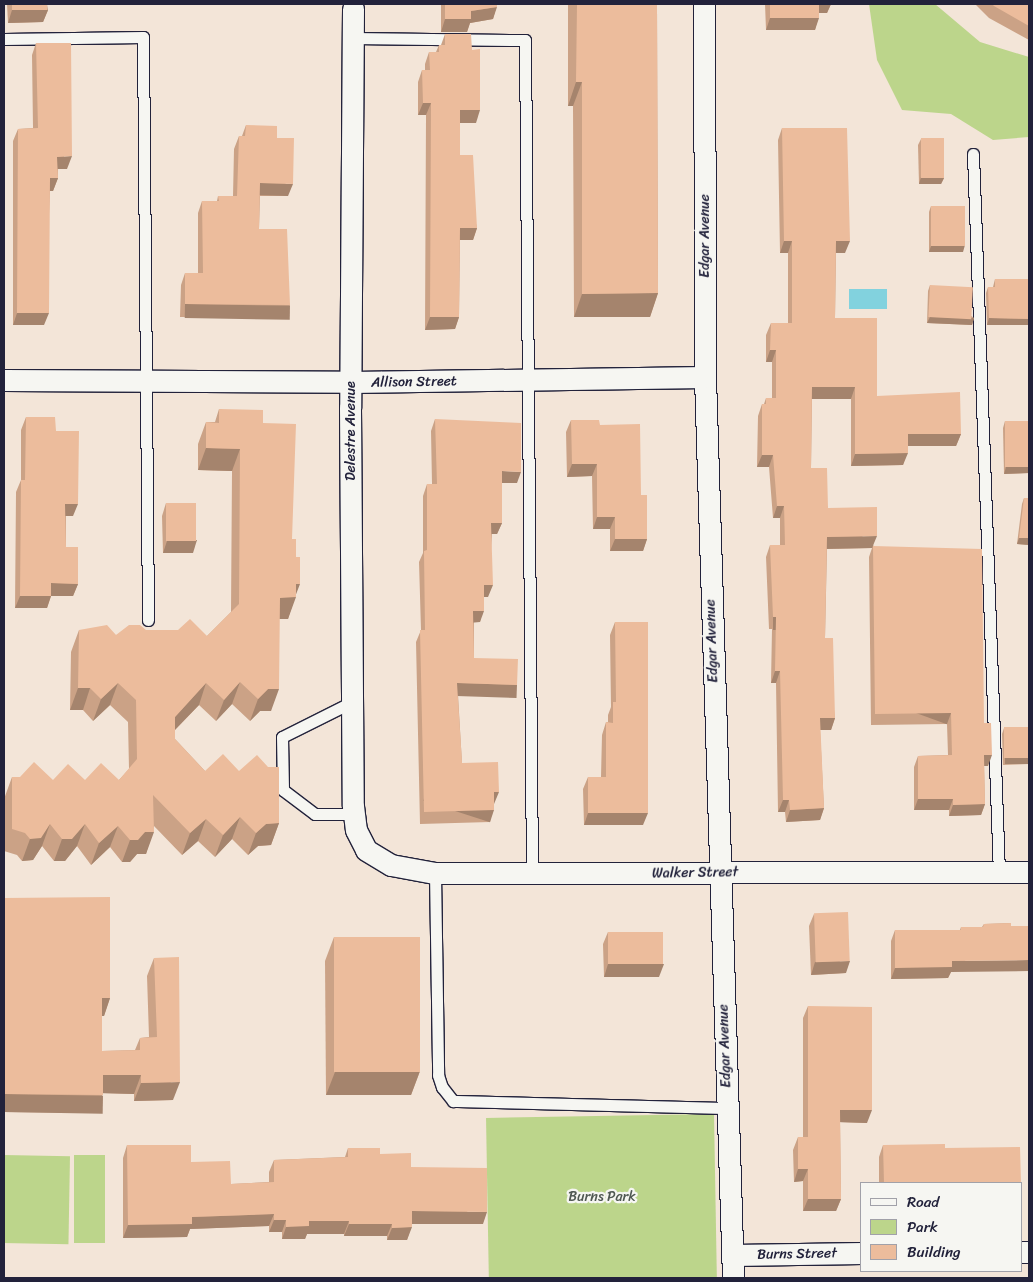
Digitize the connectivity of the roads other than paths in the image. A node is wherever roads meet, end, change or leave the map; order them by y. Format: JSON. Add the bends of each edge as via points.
{"nodes":[{"id":1,"x":704,"y":4,"type":"edge"},
{"id":2,"x":353,"y":9,"type":"dead end"},
{"id":3,"x":353,"y":38,"type":"junction"},
{"id":4,"x":4,"y":39,"type":"edge"},
{"id":5,"x":973,"y":154,"type":"dead end"},
{"id":6,"x":705,"y":377,"type":"junction"},
{"id":7,"x":4,"y":380,"type":"edge"},
{"id":8,"x":526,"y":380,"type":"junction"},
{"id":9,"x":145,"y":382,"type":"junction"},
{"id":10,"x":351,"y":382,"type":"junction"},
{"id":11,"x":148,"y":620,"type":"dead end"},
{"id":12,"x":352,"y":702,"type":"junction"},
{"id":13,"x":354,"y":814,"type":"junction"},
{"id":14,"x":366,"y":850,"type":"joint"},
{"id":15,"x":999,"y":872,"type":"junction"},
{"id":16,"x":1029,"y":872,"type":"edge"},
{"id":17,"x":435,"y":873,"type":"junction"},
{"id":18,"x":532,"y":873,"type":"junction"},
{"id":19,"x":719,"y":874,"type":"junction"},
{"id":20,"x":728,"y":1108,"type":"junction"},
{"id":21,"x":860,"y":1253,"type":"edge"},
{"id":22,"x":733,"y":1255,"type":"junction"},
{"id":23,"x":733,"y":1278,"type":"edge"}],
"edges":[{"from":1,"to":6,"type":"street","name":"Edgar Avenue"},
{"from":2,"to":3,"type":"street","name":"Delestre Avenue"},
{"from":3,"to":8,"type":"lane","via":[[526,40]]},
{"from":3,"to":10,"type":"street","name":"Delestre Avenue"},
{"from":4,"to":9,"type":"lane","via":[[143,37]]},
{"from":5,"to":15,"type":"lane"},
{"from":6,"to":8,"type":"street","name":"Allison Street"},
{"from":6,"to":19,"type":"street","name":"Edgar Avenue"},
{"from":7,"to":9,"type":"street","name":"Allison Street"},
{"from":8,"to":10,"type":"street","name":"Allison Street"},
{"from":8,"to":18,"type":"lane"},
{"from":9,"to":10,"type":"street","name":"Allison Street"},
{"from":9,"to":11,"type":"lane"},
{"from":10,"to":12,"type":"street","name":"Delestre Avenue"},
{"from":12,"to":13,"type":"street","name":"Delestre Avenue"},
{"from":12,"to":13,"type":"lane","via":[[282,737],[283,790],[315,814]]},
{"from":13,"to":14,"type":"street","name":"Delestre Avenue","via":[[356,830]]},
{"from":14,"to":17,"type":"street","name":"Walker Street","via":[[391,865]]},
{"from":15,"to":16,"type":"street","name":"Walker Street"},
{"from":15,"to":19,"type":"street","name":"Walker Street"},
{"from":17,"to":18,"type":"street","name":"Walker Street"},
{"from":17,"to":20,"type":"lane","via":[[438,1075],[442,1087],[453,1101]]},
{"from":18,"to":19,"type":"street","name":"Walker Street"},
{"from":19,"to":20,"type":"street","name":"Edgar Avenue"},
{"from":20,"to":22,"type":"street","name":"Edgar Avenue"},
{"from":21,"to":22,"type":"street","name":"Burns Street"},
{"from":22,"to":23,"type":"street","name":"Edgar Avenue"}]}
